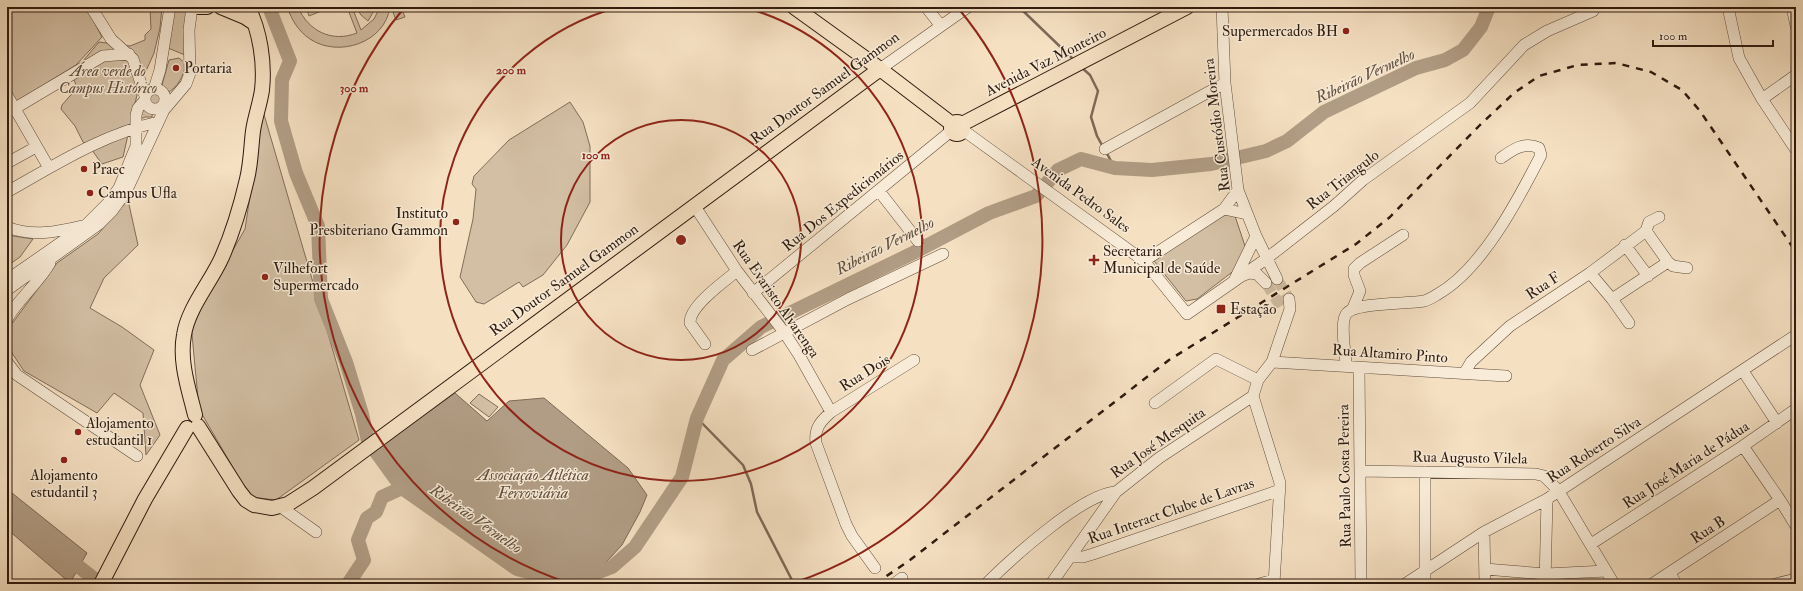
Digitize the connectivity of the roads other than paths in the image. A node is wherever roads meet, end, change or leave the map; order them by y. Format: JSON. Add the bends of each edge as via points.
{"nodes":[{"id":1,"x":91,"y":7,"type":"edge"},
{"id":2,"x":170,"y":7,"type":"edge"},
{"id":3,"x":193,"y":7,"type":"edge"},
{"id":4,"x":207,"y":7,"type":"edge"},
{"id":5,"x":221,"y":7,"type":"edge"},
{"id":6,"x":248,"y":7,"type":"edge"},
{"id":7,"x":794,"y":7,"type":"edge"},
{"id":8,"x":926,"y":7,"type":"edge"},
{"id":9,"x":968,"y":7,"type":"edge"},
{"id":10,"x":1187,"y":7,"type":"edge"},
{"id":11,"x":1222,"y":7,"type":"edge"},
{"id":12,"x":1728,"y":7,"type":"edge"},
{"id":13,"x":1792,"y":7,"type":"edge"},
{"id":14,"x":1593,"y":11,"type":"dead end"},
{"id":15,"x":254,"y":23,"type":"junction"},
{"id":16,"x":941,"y":26,"type":"junction"},
{"id":17,"x":1796,"y":26,"type":"edge"},
{"id":18,"x":111,"y":39,"type":"junction"},
{"id":19,"x":129,"y":54,"type":"junction"},
{"id":20,"x":103,"y":56,"type":"junction"},
{"id":21,"x":880,"y":69,"type":"junction"},
{"id":22,"x":1796,"y":75,"type":"edge"},
{"id":23,"x":1225,"y":83,"type":"junction"},
{"id":24,"x":154,"y":89,"type":"junction"},
{"id":25,"x":7,"y":95,"type":"edge"},
{"id":26,"x":145,"y":98,"type":"junction"},
{"id":27,"x":1762,"y":99,"type":"junction"},
{"id":28,"x":163,"y":108,"type":"junction"},
{"id":29,"x":11,"y":111,"type":"edge"},
{"id":30,"x":158,"y":122,"type":"junction"},
{"id":31,"x":957,"y":127,"type":"junction"},
{"id":32,"x":135,"y":129,"type":"junction"},
{"id":33,"x":36,"y":147,"type":"junction"},
{"id":34,"x":1105,"y":149,"type":"dead end"},
{"id":35,"x":1796,"y":150,"type":"edge"},
{"id":36,"x":1501,"y":158,"type":"dead end"},
{"id":37,"x":7,"y":163,"type":"edge"},
{"id":38,"x":49,"y":168,"type":"junction"},
{"id":39,"x":1238,"y":190,"type":"junction"},
{"id":40,"x":879,"y":191,"type":"junction"},
{"id":41,"x":7,"y":192,"type":"edge"},
{"id":42,"x":694,"y":205,"type":"junction"},
{"id":43,"x":1224,"y":209,"type":"junction"},
{"id":44,"x":1247,"y":214,"type":"junction"},
{"id":45,"x":1659,"y":217,"type":"dead end"},
{"id":46,"x":86,"y":225,"type":"junction"},
{"id":47,"x":7,"y":227,"type":"edge"},
{"id":48,"x":1646,"y":231,"type":"junction"},
{"id":49,"x":1403,"y":235,"type":"dead end"},
{"id":50,"x":1256,"y":236,"type":"junction"},
{"id":51,"x":918,"y":241,"type":"dead end"},
{"id":52,"x":1626,"y":245,"type":"junction"},
{"id":53,"x":943,"y":254,"type":"dead end"},
{"id":54,"x":52,"y":259,"type":"junction"},
{"id":55,"x":1266,"y":259,"type":"junction"},
{"id":56,"x":1144,"y":261,"type":"junction"},
{"id":57,"x":1668,"y":262,"type":"junction"},
{"id":58,"x":1687,"y":268,"type":"dead end"},
{"id":59,"x":737,"y":270,"type":"junction"},
{"id":60,"x":1590,"y":273,"type":"junction"},
{"id":61,"x":1648,"y":276,"type":"junction"},
{"id":62,"x":1277,"y":279,"type":"tunnel mouth"},
{"id":63,"x":1234,"y":280,"type":"junction"},
{"id":64,"x":1266,"y":283,"type":"tunnel mouth"},
{"id":65,"x":10,"y":285,"type":"edge"},
{"id":66,"x":754,"y":293,"type":"junction"},
{"id":67,"x":1612,"y":299,"type":"junction"},
{"id":68,"x":19,"y":300,"type":"junction"},
{"id":69,"x":1285,"y":303,"type":"tunnel mouth"},
{"id":70,"x":1354,"y":308,"type":"junction"},
{"id":71,"x":7,"y":319,"type":"edge"},
{"id":72,"x":1629,"y":323,"type":"dead end"},
{"id":73,"x":783,"y":331,"type":"junction"},
{"id":74,"x":1796,"y":335,"type":"edge"},
{"id":75,"x":705,"y":344,"type":"dead end"},
{"id":76,"x":752,"y":350,"type":"dead end"},
{"id":77,"x":914,"y":360,"type":"dead end"},
{"id":78,"x":7,"y":362,"type":"edge"},
{"id":79,"x":1272,"y":362,"type":"junction"},
{"id":80,"x":1346,"y":366,"type":"junction"},
{"id":81,"x":1359,"y":368,"type":"junction"},
{"id":82,"x":1743,"y":371,"type":"junction"},
{"id":83,"x":1464,"y":374,"type":"junction"},
{"id":84,"x":1506,"y":376,"type":"dead end"},
{"id":85,"x":1258,"y":380,"type":"junction"},
{"id":86,"x":1253,"y":396,"type":"junction"},
{"id":87,"x":1156,"y":403,"type":"dead end"},
{"id":88,"x":1796,"y":409,"type":"edge"},
{"id":89,"x":832,"y":412,"type":"junction"},
{"id":90,"x":193,"y":423,"type":"junction"},
{"id":91,"x":1777,"y":423,"type":"junction"},
{"id":92,"x":1743,"y":446,"type":"junction"},
{"id":93,"x":137,"y":456,"type":"dead end"},
{"id":94,"x":1361,"y":471,"type":"junction"},
{"id":95,"x":1425,"y":472,"type":"junction"},
{"id":96,"x":1280,"y":490,"type":"junction"},
{"id":97,"x":1558,"y":490,"type":"junction"},
{"id":98,"x":1116,"y":492,"type":"junction"},
{"id":99,"x":1547,"y":499,"type":"junction"},
{"id":100,"x":1780,"y":500,"type":"junction"},
{"id":101,"x":281,"y":507,"type":"junction"},
{"id":102,"x":1796,"y":526,"type":"edge"},
{"id":103,"x":316,"y":532,"type":"dead end"},
{"id":104,"x":1484,"y":532,"type":"junction"},
{"id":105,"x":1591,"y":544,"type":"junction"},
{"id":106,"x":1071,"y":557,"type":"junction"},
{"id":107,"x":875,"y":568,"type":"dead end"},
{"id":108,"x":1486,"y":569,"type":"junction"},
{"id":109,"x":1606,"y":571,"type":"junction"},
{"id":110,"x":1424,"y":572,"type":"junction"},
{"id":111,"x":1670,"y":573,"type":"junction"},
{"id":112,"x":1546,"y":579,"type":"edge"},
{"id":113,"x":1796,"y":579,"type":"edge"},
{"id":114,"x":1274,"y":582,"type":"edge"},
{"id":115,"x":100,"y":584,"type":"edge"},
{"id":116,"x":986,"y":584,"type":"edge"},
{"id":117,"x":1051,"y":584,"type":"edge"},
{"id":118,"x":1259,"y":584,"type":"edge"},
{"id":119,"x":1361,"y":584,"type":"edge"},
{"id":120,"x":1405,"y":584,"type":"edge"},
{"id":121,"x":1424,"y":584,"type":"edge"},
{"id":122,"x":1485,"y":584,"type":"edge"},
{"id":123,"x":1614,"y":584,"type":"edge"},
{"id":124,"x":1652,"y":584,"type":"edge"},
{"id":125,"x":1676,"y":584,"type":"edge"},
{"id":126,"x":1776,"y":584,"type":"edge"}],
"edges":[{"from":1,"to":18,"type":"street"},
{"from":2,"to":24,"type":"street","via":[[160,70]]},
{"from":3,"to":4,"type":"main road"},
{"from":3,"to":28,"type":"street","via":[[189,30],[190,73],[186,84]]},
{"from":5,"to":15,"type":"main road"},
{"from":6,"to":15,"type":"main road"},
{"from":7,"to":21,"type":"main road","name":"Avenida Pedro Sales"},
{"from":8,"to":16,"type":"street"},
{"from":9,"to":16,"type":"street","name":"Rua Doutor Samuel Gammon"},
{"from":10,"to":31,"type":"main road","name":"Avenida Vaz Monteiro"},
{"from":11,"to":23,"type":"street","name":"Rua Custódio Moreira"},
{"from":12,"to":27,"type":"street","via":[[1739,58]]},
{"from":13,"to":17,"type":"street"},
{"from":14,"to":55,"type":"street","name":"Rua Triangulo","via":[[1524,44],[1470,103],[1364,180]]},
{"from":15,"to":90,"type":"main road","via":[[261,53],[262,89],[247,178],[236,220],[222,256],[188,319],[184,334],[183,358]]},
{"from":16,"to":21,"type":"street","name":"Rua Doutor Samuel Gammon"},
{"from":18,"to":19,"type":"street"},
{"from":18,"to":20,"type":"street"},
{"from":19,"to":20,"type":"street"},
{"from":19,"to":26,"type":"street","via":[[136,65]]},
{"from":20,"to":29,"type":"street"},
{"from":21,"to":31,"type":"main road","name":"Avenida Pedro Sales"},
{"from":21,"to":42,"type":"main road","name":"Rua Doutor Samuel Gammon"},
{"from":22,"to":27,"type":"street"},
{"from":23,"to":34,"type":"street"},
{"from":23,"to":39,"type":"street","name":"Rua Custódio Moreira"},
{"from":24,"to":26,"type":"street","via":[[150,90]]},
{"from":24,"to":28,"type":"street","via":[[162,92]]},
{"from":25,"to":29,"type":"street"},
{"from":26,"to":28,"type":"street","via":[[146,103],[152,108]]},
{"from":26,"to":32,"type":"street","via":[[138,108]]},
{"from":27,"to":35,"type":"street"},
{"from":28,"to":30,"type":"street"},
{"from":29,"to":33,"type":"street"},
{"from":30,"to":32,"type":"street"},
{"from":30,"to":54,"type":"street","via":[[135,175],[112,211],[99,224]]},
{"from":31,"to":40,"type":"street","name":"Rua Dos Expedicionários"},
{"from":31,"to":56,"type":"street","name":"Avenida Pedro Sales"},
{"from":32,"to":38,"type":"street","via":[[99,142]]},
{"from":32,"to":46,"type":"street","via":[[136,146],[119,188]]},
{"from":33,"to":37,"type":"street"},
{"from":33,"to":38,"type":"street"},
{"from":36,"to":70,"type":"street","via":[[1516,147],[1533,145],[1539,148],[1542,155],[1495,236],[1458,280],[1426,301]]},
{"from":38,"to":41,"type":"street"},
{"from":39,"to":43,"type":"street"},
{"from":39,"to":44,"type":"street","name":"Rua Custódio Moreira"},
{"from":40,"to":51,"type":"street"},
{"from":40,"to":66,"type":"street","name":"Rua Dos Expedicionários"},
{"from":42,"to":59,"type":"street","name":"Rua Evaristo Alvarenga"},
{"from":42,"to":101,"type":"main road","name":"Rua Doutor Samuel Gammon","via":[[386,435]]},
{"from":43,"to":44,"type":"street"},
{"from":43,"to":56,"type":"street"},
{"from":44,"to":50,"type":"street","name":"Rua Custódio Moreira"},
{"from":45,"to":48,"type":"street","name":"Rua F","via":[[1649,222]]},
{"from":46,"to":47,"type":"street","via":[[45,233],[30,233]]},
{"from":46,"to":65,"type":"street"},
{"from":48,"to":52,"type":"street","name":"Rua F"},
{"from":48,"to":57,"type":"street"},
{"from":49,"to":70,"type":"street","via":[[1354,269],[1360,291]]},
{"from":50,"to":55,"type":"street","name":"Rua Custódio Moreira"},
{"from":50,"to":63,"type":"street"},
{"from":52,"to":60,"type":"street","name":"Rua F"},
{"from":52,"to":61,"type":"street"},
{"from":53,"to":73,"type":"street"},
{"from":54,"to":65,"type":"street"},
{"from":54,"to":68,"type":"street","via":[[37,282]]},
{"from":55,"to":62,"type":"street","name":"Rua Custódio Moreira"},
{"from":55,"to":63,"type":"street","name":"Rua Triangulo"},
{"from":56,"to":63,"type":"street","name":"Avenida Pedro Sales","via":[[1187,314]]},
{"from":57,"to":58,"type":"street","via":[[1673,266]]},
{"from":57,"to":61,"type":"street"},
{"from":59,"to":66,"type":"street","name":"Rua Evaristo Alvarenga"},
{"from":59,"to":75,"type":"street","via":[[704,299],[690,316],[690,323]]},
{"from":60,"to":67,"type":"street"},
{"from":60,"to":83,"type":"street","name":"Rua F","via":[[1510,326],[1471,362]]},
{"from":61,"to":67,"type":"street"},
{"from":63,"to":64,"type":"street","via":[[1253,273]]},
{"from":65,"to":68,"type":"street"},
{"from":66,"to":73,"type":"street","name":"Rua Evaristo Alvarenga"},
{"from":67,"to":72,"type":"street"},
{"from":68,"to":71,"type":"street"},
{"from":69,"to":79,"type":"street","via":[[1290,309]]},
{"from":70,"to":80,"type":"street","via":[[1348,311],[1343,319]]},
{"from":73,"to":76,"type":"street"},
{"from":73,"to":89,"type":"street","name":"Rua Evaristo Alvarenga"},
{"from":74,"to":82,"type":"street","name":"Rua Roberto Silva"},
{"from":77,"to":89,"type":"street","name":"Rua Dois"},
{"from":78,"to":93,"type":"street","via":[[17,375]]},
{"from":79,"to":80,"type":"street","name":"Rua Altamiro Pinto"},
{"from":79,"to":85,"type":"street"},
{"from":80,"to":81,"type":"street","name":"Rua Altamiro Pinto"},
{"from":81,"to":83,"type":"street","name":"Rua Altamiro Pinto"},
{"from":81,"to":94,"type":"street","name":"Rua Paulo Costa Pereira"},
{"from":82,"to":91,"type":"street"},
{"from":82,"to":97,"type":"street","name":"Rua Roberto Silva"},
{"from":83,"to":84,"type":"street","name":"Rua Altamiro Pinto"},
{"from":85,"to":86,"type":"street"},
{"from":85,"to":87,"type":"street","via":[[1217,359]]},
{"from":86,"to":96,"type":"street","via":[[1279,475]]},
{"from":86,"to":98,"type":"street","name":"Rua José Mesquita","via":[[1159,458]]},
{"from":88,"to":91,"type":"street","name":"Rua José Maria de Pádua"},
{"from":89,"to":107,"type":"street","name":"Rua Dois","via":[[819,425],[816,443],[849,530]]},
{"from":90,"to":101,"type":"main road","via":[[246,500],[264,508]]},
{"from":90,"to":115,"type":"main road","via":[[144,499]]},
{"from":91,"to":92,"type":"street","name":"Rua José Maria de Pádua"},
{"from":92,"to":100,"type":"street"},
{"from":92,"to":105,"type":"street","name":"Rua José Maria de Pádua"},
{"from":94,"to":95,"type":"street","name":"Rua Augusto Vilela"},
{"from":94,"to":119,"type":"street","name":"Rua Paulo Costa Pereira"},
{"from":95,"to":97,"type":"street","name":"Rua Augusto Vilela","via":[[1536,474],[1544,476]]},
{"from":95,"to":110,"type":"street"},
{"from":96,"to":106,"type":"street","name":"Rua Interact Clube de Lavras","via":[[1083,557]]},
{"from":96,"to":114,"type":"street"},
{"from":97,"to":99,"type":"street","name":"Rua Roberto Silva"},
{"from":97,"to":105,"type":"street","name":"Rua Augusto Vilela"},
{"from":98,"to":106,"type":"street"},
{"from":98,"to":116,"type":"street","name":"Rua José Mesquita","via":[[1108,492],[1093,498],[1051,526]]},
{"from":99,"to":104,"type":"street","name":"Rua Roberto Silva"},
{"from":99,"to":112,"type":"street"},
{"from":100,"to":102,"type":"street"},
{"from":100,"to":111,"type":"street","name":"Rua B"},
{"from":101,"to":103,"type":"street"},
{"from":104,"to":108,"type":"street"},
{"from":104,"to":110,"type":"street","name":"Rua Roberto Silva"},
{"from":105,"to":109,"type":"street","name":"Rua Augusto Vilela"},
{"from":106,"to":117,"type":"street"},
{"from":108,"to":112,"type":"street"},
{"from":108,"to":122,"type":"street"},
{"from":109,"to":112,"type":"street"},
{"from":109,"to":123,"type":"street","name":"Rua Augusto Vilela"},
{"from":110,"to":120,"type":"street","name":"Rua Roberto Silva"},
{"from":110,"to":121,"type":"street"},
{"from":111,"to":124,"type":"street","name":"Rua B"},
{"from":111,"to":125,"type":"street"},
{"from":113,"to":126,"type":"street"},
{"from":114,"to":118,"type":"street"}]}
